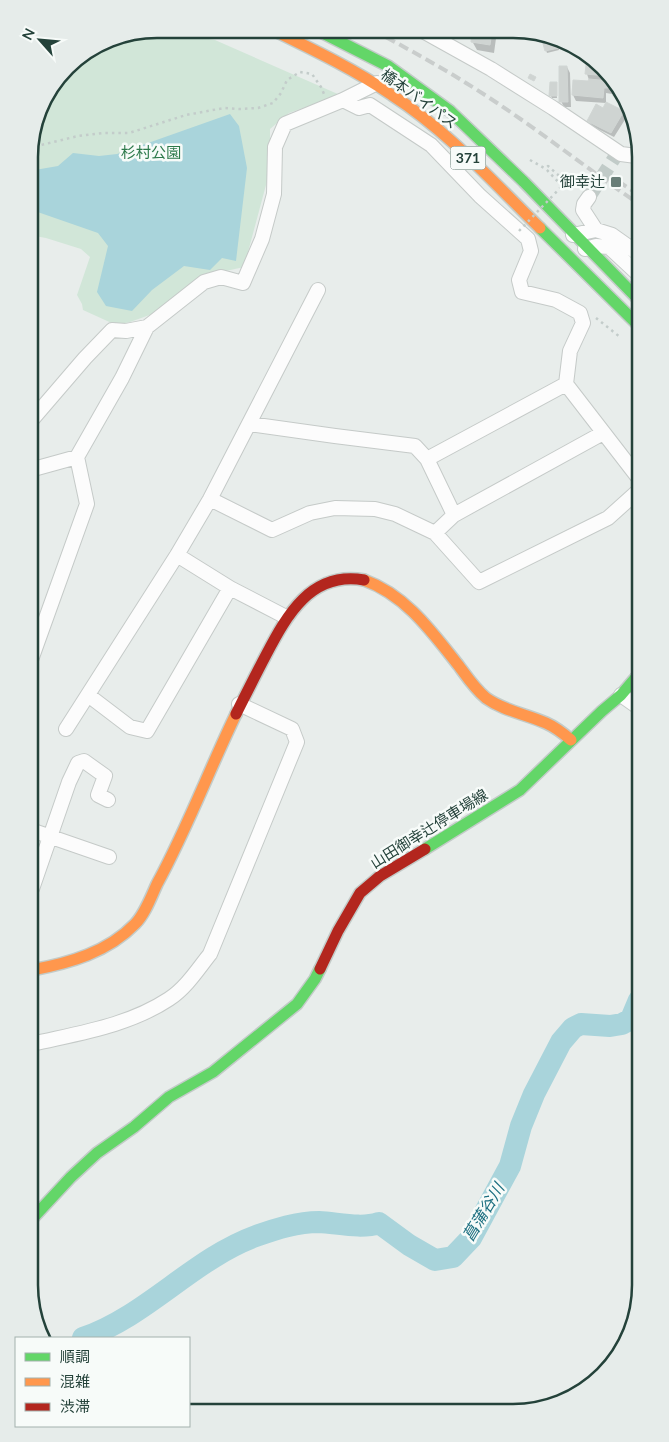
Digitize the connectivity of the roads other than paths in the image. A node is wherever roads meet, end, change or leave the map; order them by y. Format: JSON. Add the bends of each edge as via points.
{"nodes":[{"id":1,"x":288,"y":38,"type":"edge"},
{"id":2,"x":334,"y":38,"type":"edge"},
{"id":3,"x":434,"y":38,"type":"edge"},
{"id":4,"x":388,"y":66,"type":"junction"},
{"id":5,"x":376,"y":85,"type":"junction"},
{"id":6,"x":344,"y":100,"type":"junction"},
{"id":7,"x":632,"y":156,"type":"edge"},
{"id":8,"x":589,"y":197,"type":"tunnel mouth"},
{"id":9,"x":596,"y":230,"type":"junction"},
{"id":10,"x":575,"y":235,"type":"junction"},
{"id":11,"x":550,"y":238,"type":"junction"},
{"id":12,"x":588,"y":248,"type":"junction"},
{"id":13,"x":632,"y":249,"type":"edge"},
{"id":14,"x":567,"y":254,"type":"junction"},
{"id":15,"x":632,"y":268,"type":"edge"},
{"id":16,"x":318,"y":290,"type":"dead end"},
{"id":17,"x":632,"y":293,"type":"edge"},
{"id":18,"x":632,"y":320,"type":"edge"},
{"id":19,"x":147,"y":327,"type":"junction"},
{"id":20,"x":566,"y":384,"type":"junction"},
{"id":21,"x":38,"y":413,"type":"edge"},
{"id":22,"x":250,"y":424,"type":"junction"},
{"id":23,"x":603,"y":433,"type":"junction"},
{"id":24,"x":77,"y":457,"type":"junction"},
{"id":25,"x":427,"y":459,"type":"junction"},
{"id":26,"x":38,"y":468,"type":"edge"},
{"id":27,"x":632,"y":469,"type":"edge"},
{"id":28,"x":632,"y":497,"type":"edge"},
{"id":29,"x":210,"y":499,"type":"junction"},
{"id":30,"x":454,"y":515,"type":"junction"},
{"id":31,"x":435,"y":533,"type":"junction"},
{"id":32,"x":177,"y":555,"type":"junction"},
{"id":33,"x":230,"y":588,"type":"junction"},
{"id":34,"x":286,"y":617,"type":"junction"},
{"id":35,"x":38,"y":632,"type":"edge"},
{"id":36,"x":632,"y":682,"type":"edge"},
{"id":37,"x":88,"y":694,"type":"junction"},
{"id":38,"x":621,"y":694,"type":"junction"},
{"id":39,"x":632,"y":702,"type":"edge"},
{"id":40,"x":239,"y":704,"type":"junction"},
{"id":41,"x":66,"y":728,"type":"dead end"},
{"id":42,"x":571,"y":740,"type":"junction"},
{"id":43,"x":108,"y":800,"type":"dead end"},
{"id":44,"x":38,"y":832,"type":"edge"},
{"id":45,"x":50,"y":836,"type":"junction"},
{"id":46,"x":109,"y":857,"type":"dead end"},
{"id":47,"x":38,"y":872,"type":"edge"},
{"id":48,"x":38,"y":969,"type":"edge"},
{"id":49,"x":38,"y":1043,"type":"edge"},
{"id":50,"x":38,"y":1213,"type":"edge"}],
"edges":[{"from":1,"to":5,"type":"main road","name":"橋本バイパス","number":"371"},
{"from":2,"to":4,"type":"main road","name":"橋本バイパス","number":"371"},
{"from":3,"to":7,"type":"street","via":[[553,108],[618,155]]},
{"from":4,"to":5,"type":"street"},
{"from":4,"to":10,"type":"main road","name":"橋本バイパス","number":"371","via":[[450,111]]},
{"from":5,"to":6,"type":"street"},
{"from":5,"to":11,"type":"main road","name":"橋本バイパス","number":"371","via":[[446,136]]},
{"from":6,"to":19,"type":"street","via":[[284,124],[276,147],[274,194],[262,239],[243,283],[221,277],[204,282]]},
{"from":6,"to":20,"type":"street","via":[[358,108],[370,105],[431,145],[480,196],[528,239],[532,251],[519,280],[522,292],[556,300],[580,313],[583,323],[570,351]]},
{"from":8,"to":9,"type":"street","via":[[583,210]]},
{"from":9,"to":10,"type":"street"},
{"from":9,"to":13,"type":"street","via":[[612,235]]},
{"from":10,"to":11,"type":"street"},
{"from":10,"to":12,"type":"main road","name":"橋本バイパス","number":"371"},
{"from":11,"to":14,"type":"main road","name":"橋本バイパス","number":"371"},
{"from":12,"to":14,"type":"street"},
{"from":12,"to":15,"type":"street","via":[[609,246]]},
{"from":12,"to":17,"type":"main road","name":"橋本バイパス","number":"371"},
{"from":14,"to":18,"type":"main road","name":"橋本バイパス","number":"371"},
{"from":16,"to":22,"type":"street"},
{"from":19,"to":21,"type":"street","via":[[112,330]]},
{"from":19,"to":24,"type":"street"},
{"from":20,"to":23,"type":"street"},
{"from":20,"to":25,"type":"street"},
{"from":22,"to":25,"type":"street","via":[[415,446]]},
{"from":22,"to":29,"type":"street"},
{"from":23,"to":27,"type":"street"},
{"from":23,"to":30,"type":"street"},
{"from":24,"to":26,"type":"street"},
{"from":24,"to":35,"type":"street","via":[[87,504]]},
{"from":25,"to":30,"type":"street"},
{"from":28,"to":31,"type":"street","via":[[608,518],[479,582]]},
{"from":29,"to":31,"type":"street","via":[[272,530],[310,513],[335,508],[375,509],[395,514]]},
{"from":29,"to":32,"type":"street"},
{"from":30,"to":31,"type":"street"},
{"from":32,"to":33,"type":"street"},
{"from":32,"to":37,"type":"street"},
{"from":33,"to":34,"type":"street"},
{"from":33,"to":37,"type":"street","via":[[148,731],[130,727]]},
{"from":34,"to":40,"type":"main road"},
{"from":34,"to":42,"type":"main road","via":[[304,597],[320,586],[341,579],[363,580],[382,587],[398,598],[426,627],[481,694],[498,705],[545,722]]},
{"from":36,"to":38,"type":"main road","name":"山田御幸辻停車場線"},
{"from":37,"to":41,"type":"street"},
{"from":38,"to":39,"type":"street"},
{"from":38,"to":42,"type":"main road","name":"山田御幸辻停車場線"},
{"from":40,"to":48,"type":"main road","via":[[166,868],[136,923],[102,949],[64,964]]},
{"from":40,"to":49,"type":"street","via":[[292,729],[297,742],[210,954],[170,998],[122,1022]]},
{"from":42,"to":50,"type":"main road","name":"山田御幸辻停車場線","via":[[520,790],[380,876],[360,893],[315,979],[297,1004],[213,1072],[169,1097],[97,1153]]},
{"from":43,"to":45,"type":"street","via":[[98,795],[106,776],[84,761],[78,763]]},
{"from":44,"to":45,"type":"street"},
{"from":45,"to":46,"type":"street"},
{"from":45,"to":47,"type":"street"}]}
